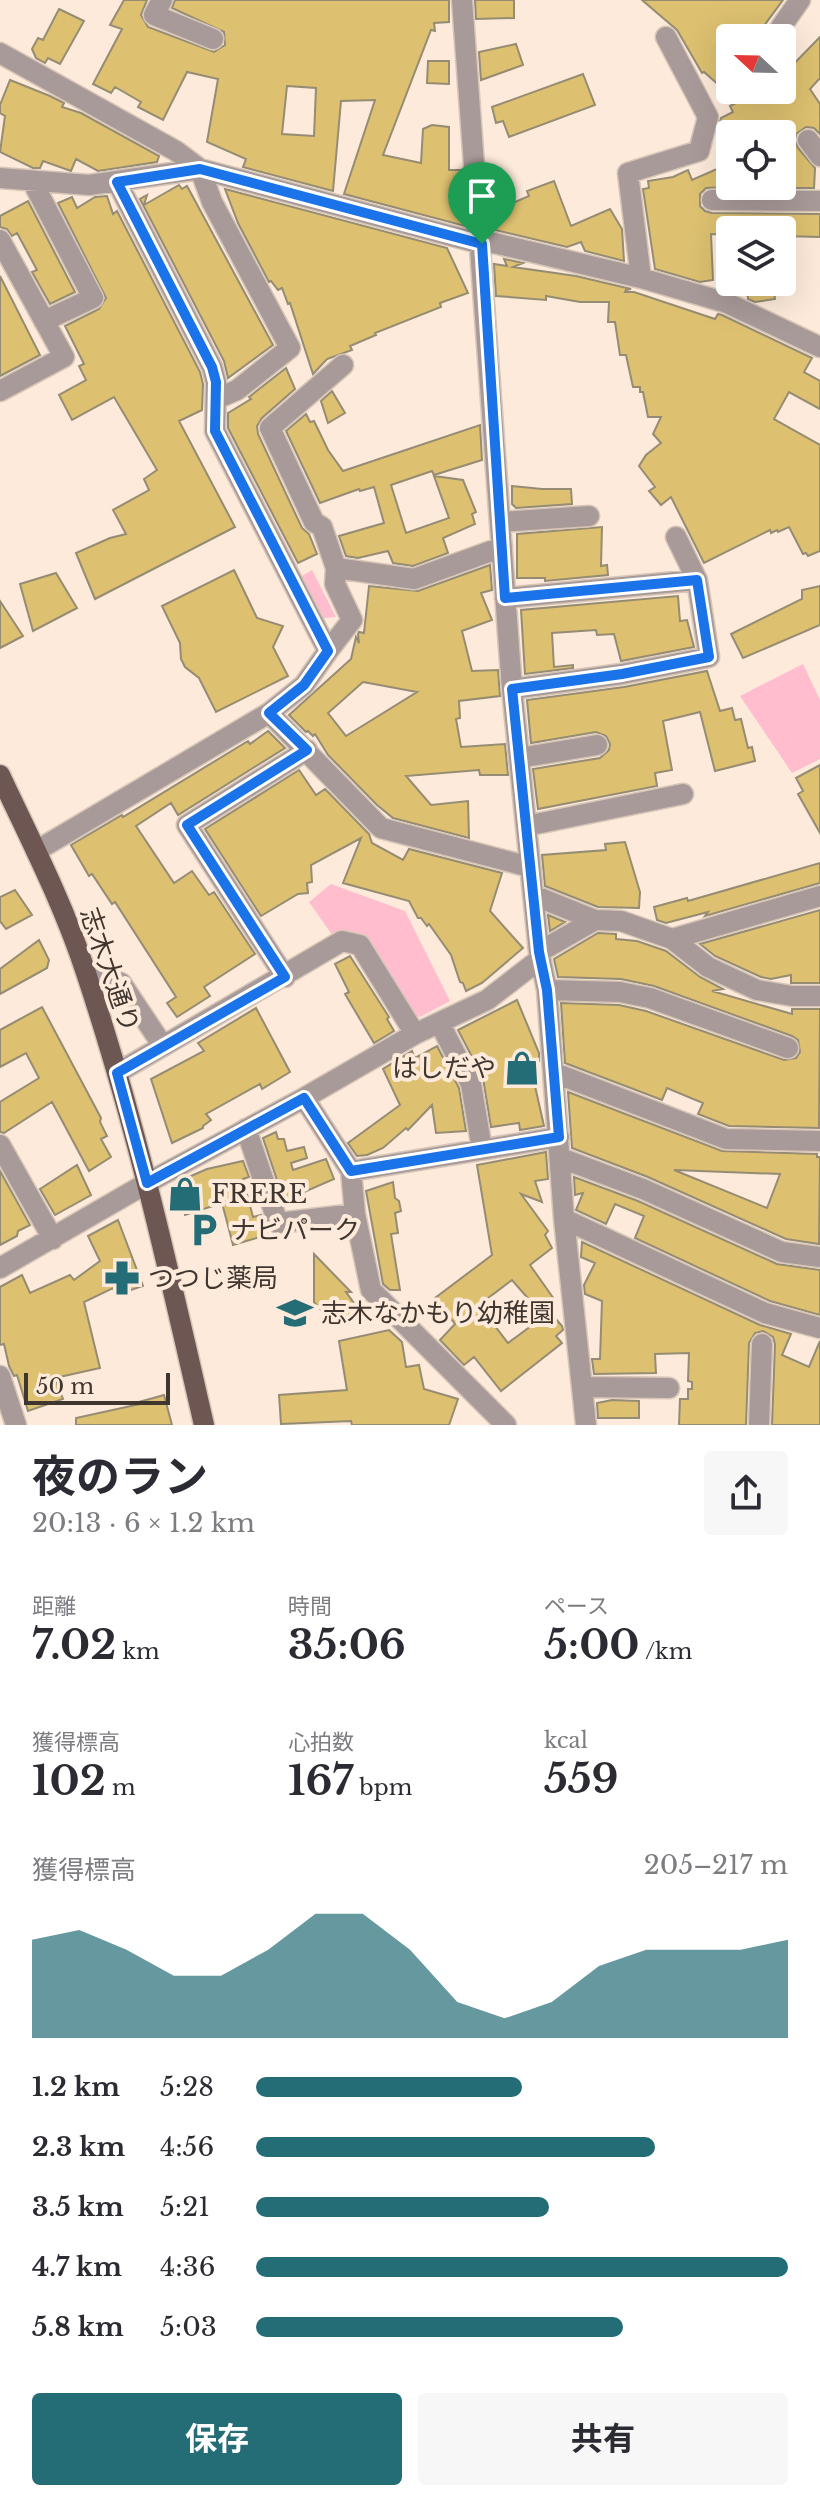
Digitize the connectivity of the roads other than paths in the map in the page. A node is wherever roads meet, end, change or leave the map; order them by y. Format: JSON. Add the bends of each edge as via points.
{"nodes":[{"id":1,"x":162,"y":0,"type":"edge"},
{"id":2,"x":462,"y":0,"type":"edge"},
{"id":3,"x":800,"y":0,"type":"edge"},
{"id":4,"x":783,"y":24,"type":"edge"},
{"id":5,"x":666,"y":37,"type":"dead end"},
{"id":6,"x":213,"y":39,"type":"dead end"},
{"id":7,"x":0,"y":53,"type":"edge"},
{"id":8,"x":200,"y":169,"type":"junction"},
{"id":9,"x":0,"y":178,"type":"edge"},
{"id":10,"x":32,"y":181,"type":"junction"},
{"id":11,"x":117,"y":182,"type":"junction"},
{"id":12,"x":712,"y":200,"type":"dead end"},
{"id":13,"x":820,"y":201,"type":"edge"},
{"id":14,"x":0,"y":240,"type":"edge"},
{"id":15,"x":482,"y":244,"type":"junction"},
{"id":16,"x":641,"y":278,"type":"junction"},
{"id":17,"x":44,"y":321,"type":"junction"},
{"id":18,"x":820,"y":347,"type":"edge"},
{"id":19,"x":343,"y":365,"type":"dead end"},
{"id":20,"x":0,"y":391,"type":"edge"},
{"id":21,"x":216,"y":399,"type":"junction"},
{"id":22,"x":589,"y":516,"type":"dead end"},
{"id":23,"x":500,"y":522,"type":"junction"},
{"id":24,"x":676,"y":537,"type":"dead end"},
{"id":25,"x":502,"y":547,"type":"junction"},
{"id":26,"x":336,"y":568,"type":"junction"},
{"id":27,"x":697,"y":580,"type":"junction"},
{"id":28,"x":505,"y":598,"type":"junction"},
{"id":29,"x":328,"y":651,"type":"junction"},
{"id":30,"x":512,"y":689,"type":"junction"},
{"id":31,"x":269,"y":713,"type":"junction"},
{"id":32,"x":597,"y":745,"type":"dead end"},
{"id":33,"x":307,"y":750,"type":"junction"},
{"id":34,"x":519,"y":758,"type":"junction"},
{"id":35,"x":0,"y":775,"type":"edge"},
{"id":36,"x":683,"y":794,"type":"dead end"},
{"id":37,"x":526,"y":826,"type":"junction"},
{"id":38,"x":36,"y":851,"type":"junction"},
{"id":39,"x":530,"y":867,"type":"junction"},
{"id":40,"x":533,"y":895,"type":"junction"},
{"id":41,"x":820,"y":896,"type":"edge"},
{"id":42,"x":595,"y":920,"type":"junction"},
{"id":43,"x":672,"y":939,"type":"junction"},
{"id":44,"x":540,"y":956,"type":"junction"},
{"id":45,"x":85,"y":968,"type":"junction"},
{"id":46,"x":285,"y":977,"type":"junction"},
{"id":47,"x":547,"y":990,"type":"junction"},
{"id":48,"x":820,"y":996,"type":"edge"},
{"id":49,"x":440,"y":1024,"type":"junction"},
{"id":50,"x":415,"y":1034,"type":"junction"},
{"id":51,"x":163,"y":1046,"type":"junction"},
{"id":52,"x":788,"y":1048,"type":"dead end"},
{"id":53,"x":117,"y":1073,"type":"junction"},
{"id":54,"x":555,"y":1073,"type":"junction"},
{"id":55,"x":304,"y":1098,"type":"junction"},
{"id":56,"x":246,"y":1129,"type":"junction"},
{"id":57,"x":559,"y":1137,"type":"junction"},
{"id":58,"x":820,"y":1141,"type":"edge"},
{"id":59,"x":0,"y":1145,"type":"edge"},
{"id":60,"x":482,"y":1149,"type":"junction"},
{"id":61,"x":561,"y":1158,"type":"junction"},
{"id":62,"x":351,"y":1171,"type":"junction"},
{"id":63,"x":147,"y":1183,"type":"junction"},
{"id":64,"x":355,"y":1214,"type":"junction"},
{"id":65,"x":564,"y":1219,"type":"junction"},
{"id":66,"x":53,"y":1239,"type":"junction"},
{"id":67,"x":820,"y":1257,"type":"edge"},
{"id":68,"x":0,"y":1268,"type":"edge"},
{"id":69,"x":820,"y":1328,"type":"edge"},
{"id":70,"x":762,"y":1344,"type":"dead end"},
{"id":71,"x":0,"y":1376,"type":"edge"},
{"id":72,"x":582,"y":1387,"type":"junction"},
{"id":73,"x":669,"y":1388,"type":"dead end"},
{"id":74,"x":4,"y":1404,"type":"edge"},
{"id":75,"x":16,"y":1425,"type":"edge"},
{"id":76,"x":204,"y":1425,"type":"edge"},
{"id":77,"x":506,"y":1425,"type":"edge"},
{"id":78,"x":586,"y":1425,"type":"edge"},
{"id":79,"x":759,"y":1425,"type":"edge"}],
"edges":[{"from":1,"to":6,"type":"street","via":[[154,15]]},
{"from":2,"to":15,"type":"street"},
{"from":3,"to":4,"type":"street"},
{"from":5,"to":16,"type":"street","via":[[708,117],[699,151],[628,173]]},
{"from":7,"to":8,"type":"street"},
{"from":8,"to":11,"type":"street"},
{"from":8,"to":15,"type":"street"},
{"from":8,"to":21,"type":"street","via":[[212,202],[290,348],[237,390]]},
{"from":9,"to":10,"type":"street"},
{"from":10,"to":11,"type":"street"},
{"from":10,"to":17,"type":"street","via":[[93,298]]},
{"from":11,"to":21,"type":"street","via":[[212,367]]},
{"from":12,"to":13,"type":"street"},
{"from":14,"to":17,"type":"street"},
{"from":15,"to":16,"type":"street"},
{"from":15,"to":23,"type":"street"},
{"from":16,"to":18,"type":"street","via":[[727,303]]},
{"from":17,"to":20,"type":"street","via":[[64,357]]},
{"from":19,"to":26,"type":"street","via":[[270,428],[314,522],[322,527]]},
{"from":21,"to":29,"type":"street","via":[[215,431]]},
{"from":22,"to":23,"type":"street"},
{"from":23,"to":25,"type":"street"},
{"from":24,"to":27,"type":"street"},
{"from":25,"to":26,"type":"street","via":[[414,579]]},
{"from":25,"to":28,"type":"street"},
{"from":26,"to":29,"type":"street","via":[[335,584],[352,620]]},
{"from":27,"to":28,"type":"street"},
{"from":27,"to":30,"type":"street","via":[[709,657]]},
{"from":28,"to":30,"type":"street"},
{"from":29,"to":31,"type":"street","via":[[304,685]]},
{"from":30,"to":34,"type":"street"},
{"from":31,"to":33,"type":"street"},
{"from":31,"to":38,"type":"street"},
{"from":32,"to":34,"type":"street"},
{"from":33,"to":39,"type":"street","via":[[381,828]]},
{"from":33,"to":46,"type":"street","via":[[187,825]]},
{"from":34,"to":37,"type":"street"},
{"from":35,"to":38,"type":"main road","name":"志木大通り"},
{"from":36,"to":37,"type":"street"},
{"from":37,"to":39,"type":"street"},
{"from":38,"to":45,"type":"main road","name":"志木大通り"},
{"from":39,"to":40,"type":"street"},
{"from":40,"to":42,"type":"street"},
{"from":40,"to":44,"type":"street"},
{"from":41,"to":43,"type":"street"},
{"from":42,"to":43,"type":"street","via":[[621,921]]},
{"from":42,"to":44,"type":"street"},
{"from":43,"to":48,"type":"street","via":[[708,967],[757,990]]},
{"from":44,"to":47,"type":"street"},
{"from":44,"to":49,"type":"street","via":[[487,1000]]},
{"from":45,"to":51,"type":"street","via":[[121,983]]},
{"from":45,"to":53,"type":"main road","name":"志木大通り"},
{"from":46,"to":50,"type":"street","via":[[342,941],[360,945]]},
{"from":46,"to":51,"type":"street"},
{"from":47,"to":52,"type":"street","via":[[650,998]]},
{"from":47,"to":54,"type":"street"},
{"from":49,"to":50,"type":"street"},
{"from":49,"to":60,"type":"street","via":[[471,1084]]},
{"from":50,"to":55,"type":"street"},
{"from":51,"to":53,"type":"street"},
{"from":53,"to":63,"type":"main road","name":"志木大通り"},
{"from":54,"to":57,"type":"street"},
{"from":54,"to":58,"type":"street","via":[[726,1139]]},
{"from":55,"to":56,"type":"street"},
{"from":55,"to":62,"type":"street"},
{"from":56,"to":63,"type":"street"},
{"from":56,"to":64,"type":"street","via":[[278,1223]]},
{"from":57,"to":60,"type":"street"},
{"from":57,"to":61,"type":"street"},
{"from":59,"to":66,"type":"street"},
{"from":60,"to":62,"type":"street"},
{"from":61,"to":65,"type":"street"},
{"from":61,"to":67,"type":"street","via":[[782,1252]]},
{"from":62,"to":64,"type":"street"},
{"from":63,"to":66,"type":"street"},
{"from":63,"to":76,"type":"main road","name":"志木大通り"},
{"from":64,"to":77,"type":"street","via":[[371,1290]]},
{"from":65,"to":69,"type":"street","via":[[765,1313]]},
{"from":65,"to":72,"type":"street"},
{"from":66,"to":68,"type":"street"},
{"from":70,"to":79,"type":"street"},
{"from":71,"to":74,"type":"street"},
{"from":72,"to":73,"type":"street"},
{"from":72,"to":78,"type":"street"},
{"from":74,"to":75,"type":"street"}]}
